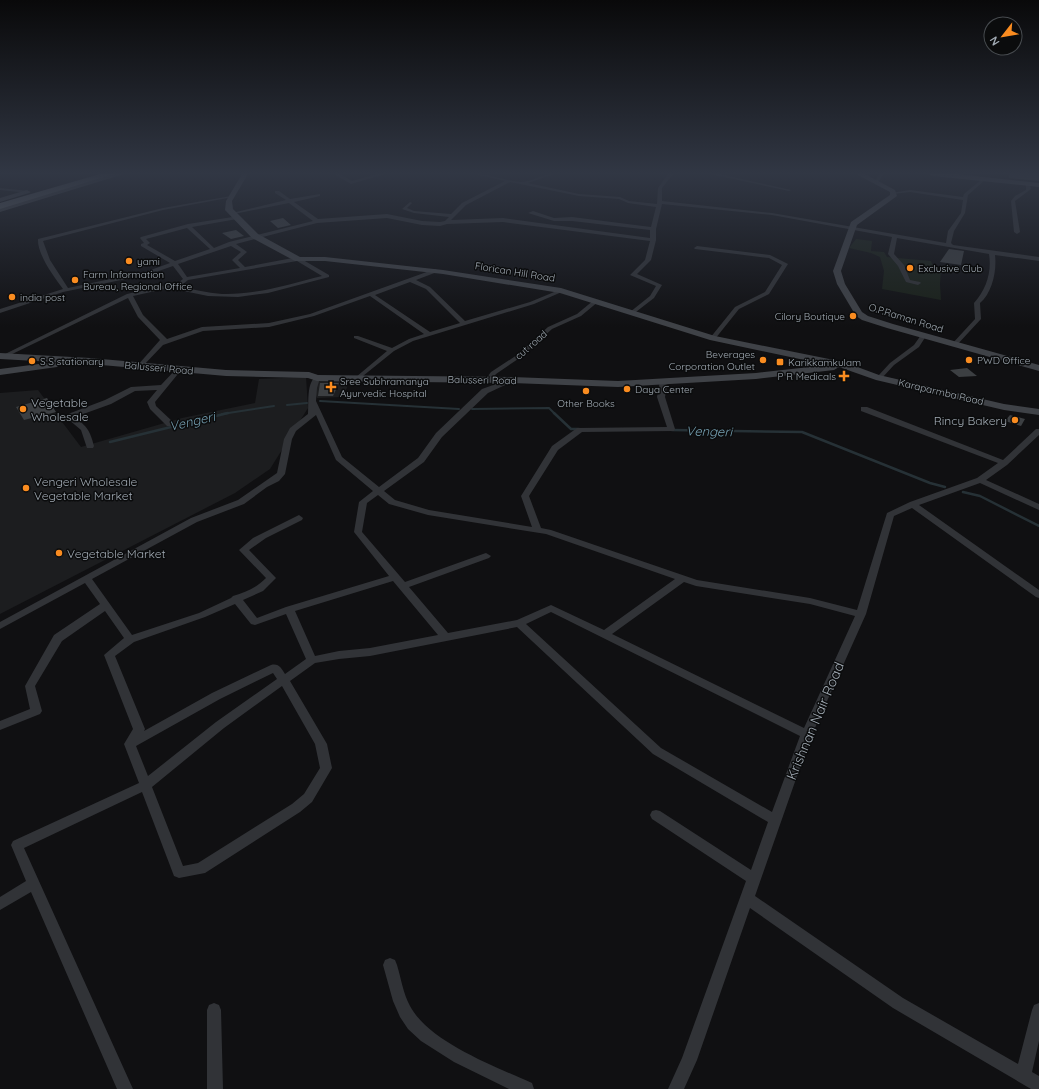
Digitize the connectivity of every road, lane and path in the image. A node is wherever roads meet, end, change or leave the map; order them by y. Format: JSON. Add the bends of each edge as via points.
{"nodes":[{"id":1,"x":101,"y":225,"type":"edge"},
{"id":2,"x":193,"y":225,"type":"edge"},
{"id":3,"x":244,"y":225,"type":"edge"},
{"id":4,"x":303,"y":225,"type":"edge"},
{"id":5,"x":540,"y":225,"type":"edge"},
{"id":6,"x":612,"y":225,"type":"edge"},
{"id":7,"x":654,"y":225,"type":"edge"},
{"id":8,"x":834,"y":225,"type":"edge"},
{"id":9,"x":854,"y":225,"type":"edge"},
{"id":10,"x":956,"y":225,"type":"edge"},
{"id":11,"x":1016,"y":225,"type":"edge"},
{"id":12,"x":188,"y":226,"type":"junction"},
{"id":13,"x":852,"y":228,"type":"junction"},
{"id":14,"x":653,"y":229,"type":"junction"},
{"id":15,"x":1017,"y":232,"type":"dead end"},
{"id":16,"x":255,"y":236,"type":"junction"},
{"id":17,"x":895,"y":236,"type":"junction"},
{"id":18,"x":653,"y":240,"type":"junction"},
{"id":19,"x":232,"y":243,"type":"junction"},
{"id":20,"x":951,"y":246,"type":"junction"},
{"id":21,"x":697,"y":248,"type":"dead end"},
{"id":22,"x":214,"y":250,"type":"junction"},
{"id":23,"x":992,"y":253,"type":"junction"},
{"id":24,"x":298,"y":259,"type":"junction"},
{"id":25,"x":1039,"y":259,"type":"edge"},
{"id":26,"x":175,"y":264,"type":"junction"},
{"id":27,"x":243,"y":268,"type":"junction"},
{"id":28,"x":435,"y":271,"type":"junction"},
{"id":29,"x":186,"y":279,"type":"junction"},
{"id":30,"x":411,"y":280,"type":"junction"},
{"id":31,"x":918,"y":283,"type":"dead end"},
{"id":32,"x":169,"y":286,"type":"junction"},
{"id":33,"x":67,"y":290,"type":"junction"},
{"id":34,"x":561,"y":291,"type":"junction"},
{"id":35,"x":370,"y":294,"type":"junction"},
{"id":36,"x":129,"y":295,"type":"junction"},
{"id":37,"x":596,"y":301,"type":"junction"},
{"id":38,"x":0,"y":311,"type":"edge"},
{"id":39,"x":632,"y":312,"type":"junction"},
{"id":40,"x":464,"y":324,"type":"junction"},
{"id":41,"x":429,"y":334,"type":"junction"},
{"id":42,"x":923,"y":336,"type":"junction"},
{"id":43,"x":356,"y":337,"type":"dead end"},
{"id":44,"x":713,"y":338,"type":"junction"},
{"id":45,"x":162,"y":343,"type":"junction"},
{"id":46,"x":954,"y":344,"type":"junction"},
{"id":47,"x":392,"y":350,"type":"junction"},
{"id":48,"x":2,"y":356,"type":"edge"},
{"id":49,"x":90,"y":361,"type":"junction"},
{"id":50,"x":844,"y":365,"type":"junction"},
{"id":51,"x":139,"y":367,"type":"junction"},
{"id":52,"x":1039,"y":368,"type":"edge"},
{"id":53,"x":179,"y":369,"type":"junction"},
{"id":54,"x":0,"y":372,"type":"edge"},
{"id":55,"x":880,"y":377,"type":"junction"},
{"id":56,"x":317,"y":378,"type":"junction"},
{"id":57,"x":358,"y":378,"type":"junction"},
{"id":58,"x":489,"y":380,"type":"junction"},
{"id":59,"x":512,"y":380,"type":"junction"},
{"id":60,"x":664,"y":381,"type":"junction"},
{"id":61,"x":163,"y":387,"type":"junction"},
{"id":62,"x":314,"y":403,"type":"junction"},
{"id":63,"x":864,"y":409,"type":"dead end"},
{"id":64,"x":1039,"y":412,"type":"edge"},
{"id":65,"x":170,"y":424,"type":"dead end"},
{"id":66,"x":1039,"y":430,"type":"edge"},
{"id":67,"x":90,"y":446,"type":"dead end"},
{"id":68,"x":1004,"y":463,"type":"junction"},
{"id":69,"x":980,"y":480,"type":"junction"},
{"id":70,"x":379,"y":491,"type":"junction"},
{"id":71,"x":913,"y":504,"type":"junction"},
{"id":72,"x":1039,"y":507,"type":"edge"},
{"id":73,"x":299,"y":518,"type":"dead end"},
{"id":74,"x":538,"y":531,"type":"junction"},
{"id":75,"x":486,"y":556,"type":"dead end"},
{"id":76,"x":396,"y":577,"type":"junction"},
{"id":77,"x":683,"y":578,"type":"junction"},
{"id":78,"x":87,"y":579,"type":"junction"},
{"id":79,"x":403,"y":586,"type":"junction"},
{"id":80,"x":1039,"y":594,"type":"edge"},
{"id":81,"x":236,"y":598,"type":"junction"},
{"id":82,"x":106,"y":605,"type":"junction"},
{"id":83,"x":289,"y":609,"type":"junction"},
{"id":84,"x":861,"y":614,"type":"junction"},
{"id":85,"x":519,"y":623,"type":"junction"},
{"id":86,"x":0,"y":626,"type":"edge"},
{"id":87,"x":604,"y":635,"type":"junction"},
{"id":88,"x":445,"y":637,"type":"junction"},
{"id":89,"x":130,"y":639,"type":"junction"},
{"id":90,"x":312,"y":660,"type":"junction"},
{"id":91,"x":284,"y":680,"type":"junction"},
{"id":92,"x":0,"y":726,"type":"edge"},
{"id":93,"x":806,"y":734,"type":"junction"},
{"id":94,"x":130,"y":744,"type":"junction"},
{"id":95,"x":146,"y":785,"type":"junction"},
{"id":96,"x":656,"y":815,"type":"dead end"},
{"id":97,"x":775,"y":820,"type":"junction"},
{"id":98,"x":754,"y":879,"type":"junction"},
{"id":99,"x":34,"y":882,"type":"junction"},
{"id":100,"x":747,"y":898,"type":"junction"},
{"id":101,"x":0,"y":904,"type":"edge"},
{"id":102,"x":390,"y":965,"type":"dead end"},
{"id":103,"x":214,"y":1010,"type":"dead end"},
{"id":104,"x":1039,"y":1010,"type":"edge"},
{"id":105,"x":1024,"y":1076,"type":"junction"},
{"id":106,"x":1039,"y":1085,"type":"edge"},
{"id":107,"x":125,"y":1089,"type":"edge"},
{"id":108,"x":216,"y":1089,"type":"edge"},
{"id":109,"x":526,"y":1089,"type":"edge"},
{"id":110,"x":676,"y":1089,"type":"edge"}],
"edges":[{"from":1,"to":33,"type":"street","via":[[40,240],[46,259]]},
{"from":2,"to":12,"type":"street"},
{"from":3,"to":16,"type":"street","name":"Florican Hill Road"},
{"from":4,"to":16,"type":"street"},
{"from":5,"to":18,"type":"street"},
{"from":6,"to":14,"type":"street"},
{"from":7,"to":14,"type":"street"},
{"from":8,"to":13,"type":"street"},
{"from":9,"to":13,"type":"street","name":"O.P.Raman Road"},
{"from":10,"to":20,"type":"street","via":[[948,243]]},
{"from":11,"to":15,"type":"street"},
{"from":12,"to":22,"type":"street"},
{"from":12,"to":26,"type":"street","via":[[143,238],[147,243],[143,245]]},
{"from":13,"to":17,"type":"street"},
{"from":13,"to":42,"type":"street","name":"O.P.Raman Road","via":[[837,271],[851,303],[864,318]]},
{"from":14,"to":18,"type":"street"},
{"from":16,"to":19,"type":"street"},
{"from":16,"to":24,"type":"street","name":"Florican Hill Road"},
{"from":17,"to":20,"type":"street"},
{"from":17,"to":31,"type":"street","via":[[891,254],[901,265],[908,281]]},
{"from":18,"to":39,"type":"street","via":[[648,260],[633,275],[659,285],[652,296]]},
{"from":19,"to":22,"type":"street"},
{"from":19,"to":27,"type":"street","via":[[244,252],[235,260]]},
{"from":20,"to":23,"type":"street"},
{"from":21,"to":44,"type":"street","via":[[770,258],[785,264],[767,294],[737,308]]},
{"from":22,"to":26,"type":"street"},
{"from":23,"to":25,"type":"street"},
{"from":23,"to":46,"type":"street","via":[[992,273],[984,297],[977,303],[978,319]]},
{"from":24,"to":27,"type":"street"},
{"from":24,"to":28,"type":"street","name":"Florican Hill Road","via":[[325,259]]},
{"from":24,"to":32,"type":"street","via":[[326,276],[262,292],[234,295],[209,294]]},
{"from":26,"to":29,"type":"street"},
{"from":26,"to":33,"type":"street"},
{"from":27,"to":29,"type":"street"},
{"from":28,"to":30,"type":"street"},
{"from":28,"to":34,"type":"street","name":"Florican Hill Road"},
{"from":29,"to":32,"type":"street"},
{"from":30,"to":35,"type":"street"},
{"from":30,"to":40,"type":"street","via":[[428,288]]},
{"from":32,"to":36,"type":"street"},
{"from":33,"to":38,"type":"street"},
{"from":34,"to":37,"type":"street","name":"Florican Hill Road"},
{"from":34,"to":40,"type":"street","via":[[532,303]]},
{"from":35,"to":41,"type":"street"},
{"from":35,"to":45,"type":"street","via":[[312,315],[269,325],[202,329]]},
{"from":36,"to":45,"type":"street","via":[[140,316],[164,340]]},
{"from":36,"to":48,"type":"street"},
{"from":37,"to":39,"type":"street","name":"Florican Hill Road"},
{"from":37,"to":58,"type":"street","name":"cut road","via":[[579,315],[550,328],[519,356],[493,372]]},
{"from":39,"to":44,"type":"street","name":"Florican Hill Road"},
{"from":40,"to":41,"type":"street"},
{"from":41,"to":47,"type":"street"},
{"from":42,"to":46,"type":"street","name":"O.P.Raman Road"},
{"from":42,"to":55,"type":"street","via":[[916,346],[892,364]]},
{"from":43,"to":47,"type":"street"},
{"from":44,"to":50,"type":"street","name":"Florican Hill Road"},
{"from":45,"to":51,"type":"street"},
{"from":46,"to":52,"type":"street","name":"O.P.Raman Road"},
{"from":47,"to":57,"type":"street"},
{"from":48,"to":49,"type":"street","name":"Balusseri Road"},
{"from":49,"to":51,"type":"street","name":"Balusseri Road"},
{"from":49,"to":54,"type":"street"},
{"from":50,"to":55,"type":"street","name":"Karaparmba Road"},
{"from":50,"to":60,"type":"street","name":"Balusseri Road","via":[[756,376]]},
{"from":51,"to":53,"type":"street","name":"Balusseri Road"},
{"from":53,"to":56,"type":"street","name":"Balusseri Road","via":[[309,375]]},
{"from":53,"to":61,"type":"street"},
{"from":55,"to":64,"type":"street","name":"Karaparmba Road","via":[[1004,407]]},
{"from":56,"to":57,"type":"street","name":"Balusseri Road"},
{"from":56,"to":62,"type":"street","via":[[313,388]]},
{"from":57,"to":58,"type":"street","name":"Balusseri Road"},
{"from":58,"to":59,"type":"street","name":"Balusseri Road"},
{"from":59,"to":60,"type":"street","name":"Balusseri Road","via":[[618,384]]},
{"from":59,"to":70,"type":"street","via":[[485,391],[439,435],[421,460]]},
{"from":60,"to":74,"type":"street","via":[[660,397],[671,429],[580,430],[555,448],[525,496]]},
{"from":61,"to":65,"type":"street","via":[[151,402]]},
{"from":61,"to":67,"type":"street","via":[[134,388],[101,405],[71,416],[86,429]]},
{"from":62,"to":70,"type":"street","via":[[339,458]]},
{"from":62,"to":78,"type":"street","via":[[312,415],[293,430],[288,439],[281,474],[276,479],[241,502],[194,520]]},
{"from":63,"to":68,"type":"street"},
{"from":66,"to":68,"type":"street","name":"Krishnan Nair Road"},
{"from":68,"to":69,"type":"street","name":"Krishnan Nair Road"},
{"from":69,"to":71,"type":"street","name":"Krishnan Nair Road"},
{"from":69,"to":72,"type":"street"},
{"from":70,"to":74,"type":"street","via":[[392,502],[428,512]]},
{"from":70,"to":76,"type":"street","via":[[363,502],[358,532]]},
{"from":71,"to":80,"type":"street"},
{"from":71,"to":84,"type":"street","name":"Krishnan Nair Road","via":[[890,515]]},
{"from":73,"to":81,"type":"street","via":[[286,527],[251,541],[244,550],[271,578],[260,589]]},
{"from":74,"to":77,"type":"street"},
{"from":75,"to":79,"type":"street"},
{"from":76,"to":79,"type":"street"},
{"from":76,"to":83,"type":"street"},
{"from":77,"to":84,"type":"street","via":[[696,583],[810,601]]},
{"from":77,"to":87,"type":"street"},
{"from":78,"to":82,"type":"street"},
{"from":78,"to":86,"type":"street"},
{"from":79,"to":88,"type":"street"},
{"from":81,"to":83,"type":"street","via":[[255,622]]},
{"from":81,"to":89,"type":"street","via":[[202,615]]},
{"from":82,"to":89,"type":"street"},
{"from":82,"to":92,"type":"street","via":[[58,638],[30,686],[36,711]]},
{"from":83,"to":90,"type":"street"},
{"from":84,"to":93,"type":"street","name":"Krishnan Nair Road"},
{"from":85,"to":87,"type":"street","via":[[551,608]]},
{"from":85,"to":88,"type":"street"},
{"from":85,"to":97,"type":"street","via":[[657,752]]},
{"from":87,"to":93,"type":"street"},
{"from":88,"to":90,"type":"street","via":[[370,652]]},
{"from":89,"to":94,"type":"street","via":[[110,655],[139,729]]},
{"from":90,"to":91,"type":"street"},
{"from":91,"to":94,"type":"street","via":[[275,668],[216,696]]},
{"from":91,"to":95,"type":"street","via":[[220,725]]},
{"from":91,"to":95,"type":"street","via":[[321,744],[326,768],[308,798],[296,808],[200,869],[179,872]]},
{"from":93,"to":97,"type":"street","name":"Krishnan Nair Road"},
{"from":94,"to":95,"type":"street"},
{"from":95,"to":99,"type":"street","via":[[17,845]]},
{"from":96,"to":98,"type":"street"},
{"from":97,"to":98,"type":"street","name":"Krishnan Nair Road"},
{"from":98,"to":100,"type":"street","name":"Krishnan Nair Road"},
{"from":99,"to":101,"type":"street"},
{"from":99,"to":107,"type":"street"},
{"from":100,"to":105,"type":"street","via":[[898,1003]]},
{"from":100,"to":110,"type":"street","name":"Krishnan Nair Road","via":[[689,1060]]},
{"from":102,"to":109,"type":"street","via":[[405,1012],[418,1031],[439,1046]]},
{"from":103,"to":108,"type":"street"},
{"from":104,"to":105,"type":"street"},
{"from":105,"to":106,"type":"street"}]}
